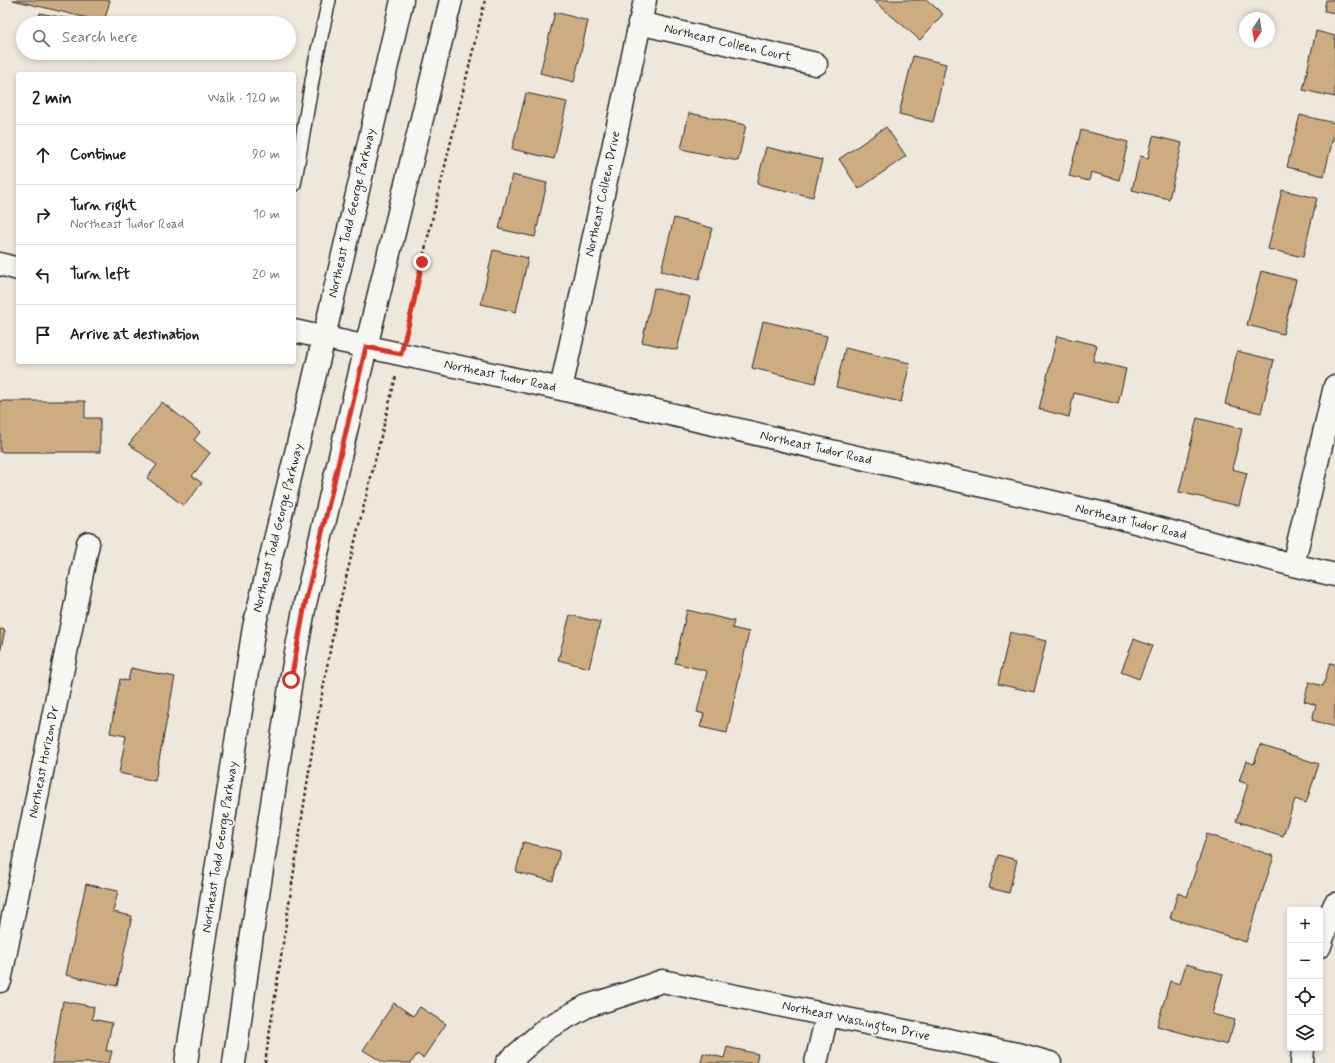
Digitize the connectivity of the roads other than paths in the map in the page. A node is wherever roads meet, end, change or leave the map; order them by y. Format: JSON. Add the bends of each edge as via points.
{"nodes":[{"id":1,"x":329,"y":0,"type":"edge"},
{"id":2,"x":402,"y":0,"type":"edge"},
{"id":3,"x":451,"y":0,"type":"edge"},
{"id":4,"x":646,"y":0,"type":"edge"},
{"id":5,"x":640,"y":23,"type":"junction"},
{"id":6,"x":816,"y":64,"type":"dead end"},
{"id":7,"x":296,"y":173,"type":"edge"},
{"id":8,"x":0,"y":264,"type":"edge"},
{"id":9,"x":16,"y":268,"type":"edge"},
{"id":10,"x":296,"y":331,"type":"edge"},
{"id":11,"x":324,"y":337,"type":"junction"},
{"id":12,"x":366,"y":347,"type":"junction"},
{"id":13,"x":1335,"y":386,"type":"edge"},
{"id":14,"x":561,"y":389,"type":"junction"},
{"id":15,"x":88,"y":543,"type":"dead end"},
{"id":16,"x":1293,"y":565,"type":"junction"},
{"id":17,"x":1335,"y":575,"type":"edge"},
{"id":18,"x":1335,"y":904,"type":"edge"},
{"id":19,"x":1321,"y":943,"type":"edge"},
{"id":20,"x":0,"y":981,"type":"edge"},
{"id":21,"x":827,"y":1015,"type":"junction"},
{"id":22,"x":1303,"y":1051,"type":"edge"},
{"id":23,"x":186,"y":1063,"type":"edge"},
{"id":24,"x":234,"y":1063,"type":"edge"},
{"id":25,"x":507,"y":1063,"type":"edge"},
{"id":26,"x":816,"y":1063,"type":"edge"},
{"id":27,"x":1050,"y":1063,"type":"edge"},
{"id":28,"x":1302,"y":1063,"type":"edge"}],
"edges":[{"from":1,"to":7,"type":"lane"},
{"from":2,"to":11,"type":"street","name":"Northeast Todd George Parkway"},
{"from":3,"to":12,"type":"street"},
{"from":4,"to":5,"type":"street","name":"Northeast Colleen Drive"},
{"from":5,"to":6,"type":"street","name":"Northeast Colleen Court"},
{"from":5,"to":14,"type":"street","name":"Northeast Colleen Drive"},
{"from":8,"to":9,"type":"street"},
{"from":10,"to":11,"type":"street","name":"Northeast Tudor Road"},
{"from":11,"to":12,"type":"street","name":"Northeast Tudor Road"},
{"from":11,"to":23,"type":"street","name":"Northeast Todd George Parkway","via":[[254,627]]},
{"from":12,"to":14,"type":"street","name":"Northeast Tudor Road"},
{"from":12,"to":24,"type":"street","via":[[303,612]]},
{"from":13,"to":16,"type":"street"},
{"from":14,"to":16,"type":"street","name":"Northeast Tudor Road","via":[[1109,515]]},
{"from":15,"to":20,"type":"street","name":"Northeast Horizon Dr"},
{"from":16,"to":17,"type":"street","name":"Northeast Tudor Road"},
{"from":18,"to":19,"type":"street"},
{"from":21,"to":25,"type":"street","name":"Northeast Washington Drive","via":[[662,981],[587,1006],[547,1028]]},
{"from":21,"to":26,"type":"street"},
{"from":21,"to":27,"type":"street","name":"Northeast Washington Drive"},
{"from":22,"to":28,"type":"street"}]}
